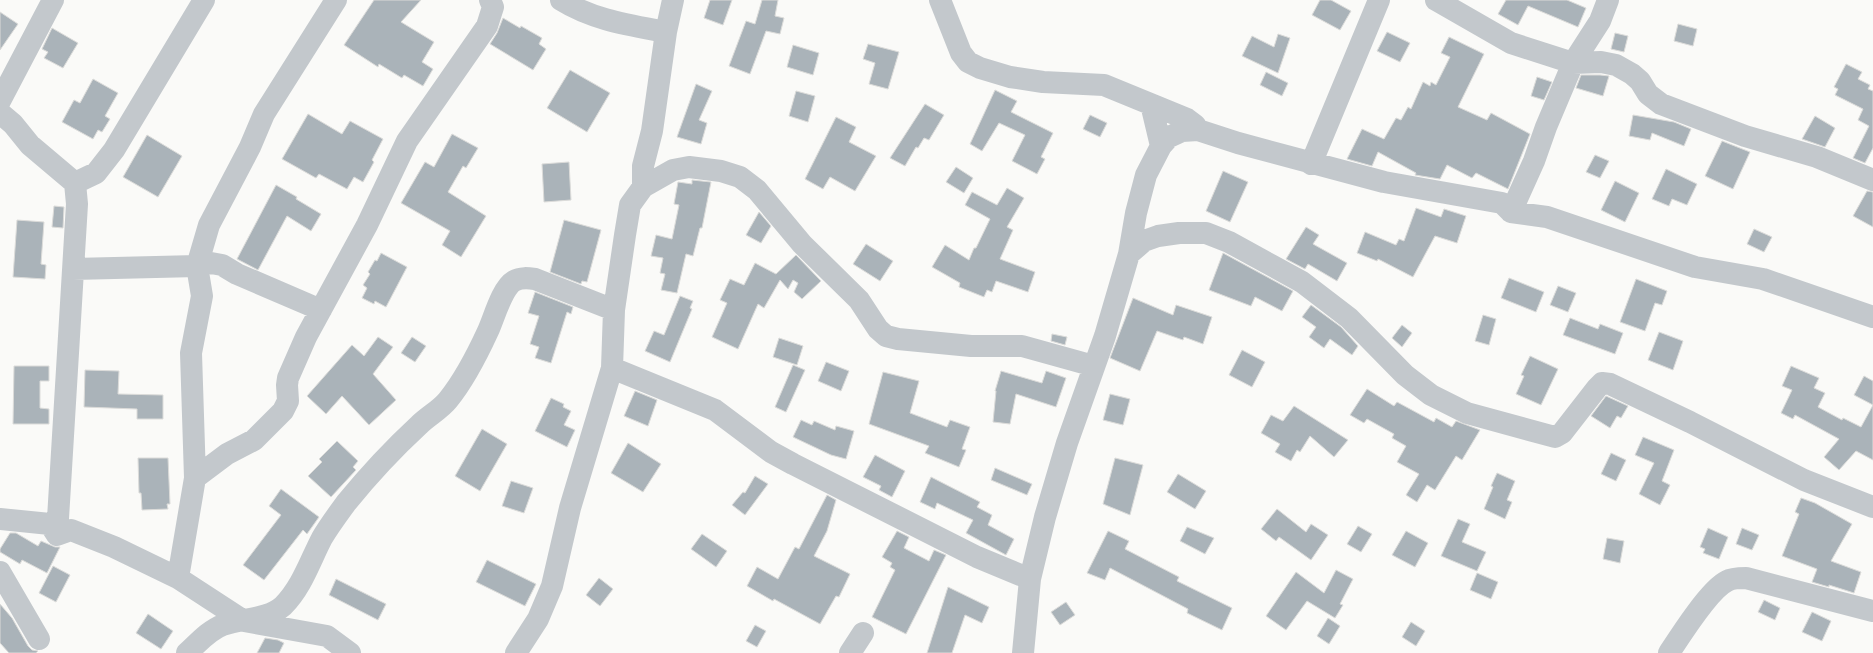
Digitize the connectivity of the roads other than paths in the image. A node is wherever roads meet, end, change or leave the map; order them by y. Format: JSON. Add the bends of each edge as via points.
{"nodes":[{"id":1,"x":53,"y":0,"type":"edge"},
{"id":2,"x":204,"y":0,"type":"edge"},
{"id":3,"x":336,"y":0,"type":"edge"},
{"id":4,"x":490,"y":0,"type":"edge"},
{"id":5,"x":561,"y":0,"type":"edge"},
{"id":6,"x":673,"y":0,"type":"edge"},
{"id":7,"x":1379,"y":0,"type":"edge"},
{"id":8,"x":1436,"y":0,"type":"edge"},
{"id":9,"x":1608,"y":0,"type":"edge"},
{"id":10,"x":949,"y":6,"type":"edge"},
{"id":11,"x":666,"y":32,"type":"junction"},
{"id":12,"x":1573,"y":63,"type":"junction"},
{"id":13,"x":0,"y":101,"type":"edge"},
{"id":14,"x":1151,"y":104,"type":"junction"},
{"id":15,"x":0,"y":113,"type":"edge"},
{"id":16,"x":1198,"y":130,"type":"junction"},
{"id":17,"x":1162,"y":146,"type":"junction"},
{"id":18,"x":1311,"y":164,"type":"junction"},
{"id":19,"x":1873,"y":180,"type":"edge"},
{"id":20,"x":76,"y":184,"type":"junction"},
{"id":21,"x":643,"y":187,"type":"junction"},
{"id":22,"x":1511,"y":212,"type":"junction"},
{"id":23,"x":1129,"y":254,"type":"junction"},
{"id":24,"x":197,"y":266,"type":"junction"},
{"id":25,"x":73,"y":269,"type":"junction"},
{"id":26,"x":321,"y":310,"type":"junction"},
{"id":27,"x":614,"y":310,"type":"junction"},
{"id":28,"x":1873,"y":317,"type":"edge"},
{"id":29,"x":1094,"y":366,"type":"junction"},
{"id":30,"x":612,"y":368,"type":"junction"},
{"id":31,"x":195,"y":478,"type":"junction"},
{"id":32,"x":1873,"y":507,"type":"edge"},
{"id":33,"x":0,"y":519,"type":"edge"},
{"id":34,"x":57,"y":535,"type":"junction"},
{"id":35,"x":0,"y":572,"type":"edge"},
{"id":36,"x":178,"y":578,"type":"junction"},
{"id":37,"x":1030,"y":579,"type":"junction"},
{"id":38,"x":1873,"y":611,"type":"edge"},
{"id":39,"x":244,"y":621,"type":"junction"},
{"id":40,"x":863,"y":633,"type":"dead end"},
{"id":41,"x":39,"y":639,"type":"dead end"},
{"id":42,"x":187,"y":653,"type":"edge"},
{"id":43,"x":350,"y":653,"type":"edge"},
{"id":44,"x":516,"y":653,"type":"edge"},
{"id":45,"x":850,"y":653,"type":"edge"},
{"id":46,"x":1022,"y":653,"type":"edge"},
{"id":47,"x":1669,"y":653,"type":"edge"}],
"edges":[{"from":1,"to":13,"type":"street"},
{"from":2,"to":20,"type":"street","via":[[114,150],[96,174]]},
{"from":3,"to":24,"type":"street","via":[[264,114],[250,147],[209,225]]},
{"from":4,"to":26,"type":"street","via":[[493,7],[487,26],[407,141],[367,225]]},
{"from":5,"to":11,"type":"street","via":[[578,10],[607,20]]},
{"from":6,"to":11,"type":"street"},
{"from":7,"to":18,"type":"street"},
{"from":8,"to":12,"type":"street","via":[[1510,43]]},
{"from":9,"to":12,"type":"street","via":[[1600,21]]},
{"from":10,"to":14,"type":"street","via":[[960,53],[968,62],[980,68],[1010,77],[1043,82],[1104,85]]},
{"from":11,"to":21,"type":"street","via":[[652,131],[643,166]]},
{"from":12,"to":19,"type":"street","via":[[1601,62],[1616,65],[1632,74],[1648,94],[1661,104],[1745,136],[1818,157]]},
{"from":12,"to":22,"type":"street"},
{"from":14,"to":16,"type":"street","via":[[1186,119]]},
{"from":14,"to":17,"type":"street"},
{"from":15,"to":20,"type":"street","via":[[30,145]]},
{"from":16,"to":17,"type":"street","via":[[1182,131],[1169,137]]},
{"from":16,"to":18,"type":"street"},
{"from":17,"to":23,"type":"street","via":[[1146,175]]},
{"from":18,"to":22,"type":"street","via":[[1384,182],[1502,203]]},
{"from":20,"to":25,"type":"street"},
{"from":21,"to":27,"type":"street","via":[[630,205]]},
{"from":21,"to":29,"type":"street","via":[[673,170],[689,166],[740,177],[757,190],[802,244],[858,300],[878,329],[886,336],[971,346],[1022,346]]},
{"from":22,"to":28,"type":"street","via":[[1547,217],[1695,267],[1763,280]]},
{"from":23,"to":29,"type":"street"},
{"from":23,"to":32,"type":"street","via":[[1144,241],[1158,236],[1206,233],[1229,242],[1302,282],[1349,318],[1405,375],[1431,395],[1467,413],[1555,437],[1562,433],[1602,383],[1610,384],[1804,480]]},
{"from":24,"to":25,"type":"street"},
{"from":24,"to":26,"type":"street","via":[[211,263],[222,265]]},
{"from":24,"to":31,"type":"street","via":[[202,296],[192,352]]},
{"from":25,"to":34,"type":"street"},
{"from":26,"to":31,"type":"street","via":[[288,378],[288,401],[283,412],[254,440],[227,454]]},
{"from":27,"to":30,"type":"street"},
{"from":27,"to":39,"type":"street","via":[[535,279],[524,278],[514,281],[504,293],[468,371],[443,407],[420,424],[346,503],[322,538],[306,573],[286,603],[272,612]]},
{"from":29,"to":37,"type":"street","via":[[1044,516]]},
{"from":30,"to":37,"type":"street","via":[[715,410],[771,452],[793,464],[977,557]]},
{"from":30,"to":44,"type":"street","via":[[570,508],[552,586],[538,619]]},
{"from":31,"to":36,"type":"street"},
{"from":33,"to":34,"type":"street","via":[[50,524]]},
{"from":34,"to":36,"type":"street","via":[[71,530],[114,547]]},
{"from":35,"to":41,"type":"street"},
{"from":36,"to":39,"type":"street"},
{"from":37,"to":46,"type":"street"},
{"from":38,"to":47,"type":"street","via":[[1746,578],[1728,580],[1714,592]]},
{"from":39,"to":42,"type":"street","via":[[223,625],[209,633]]},
{"from":39,"to":43,"type":"street","via":[[327,636]]},
{"from":40,"to":45,"type":"street"}]}
